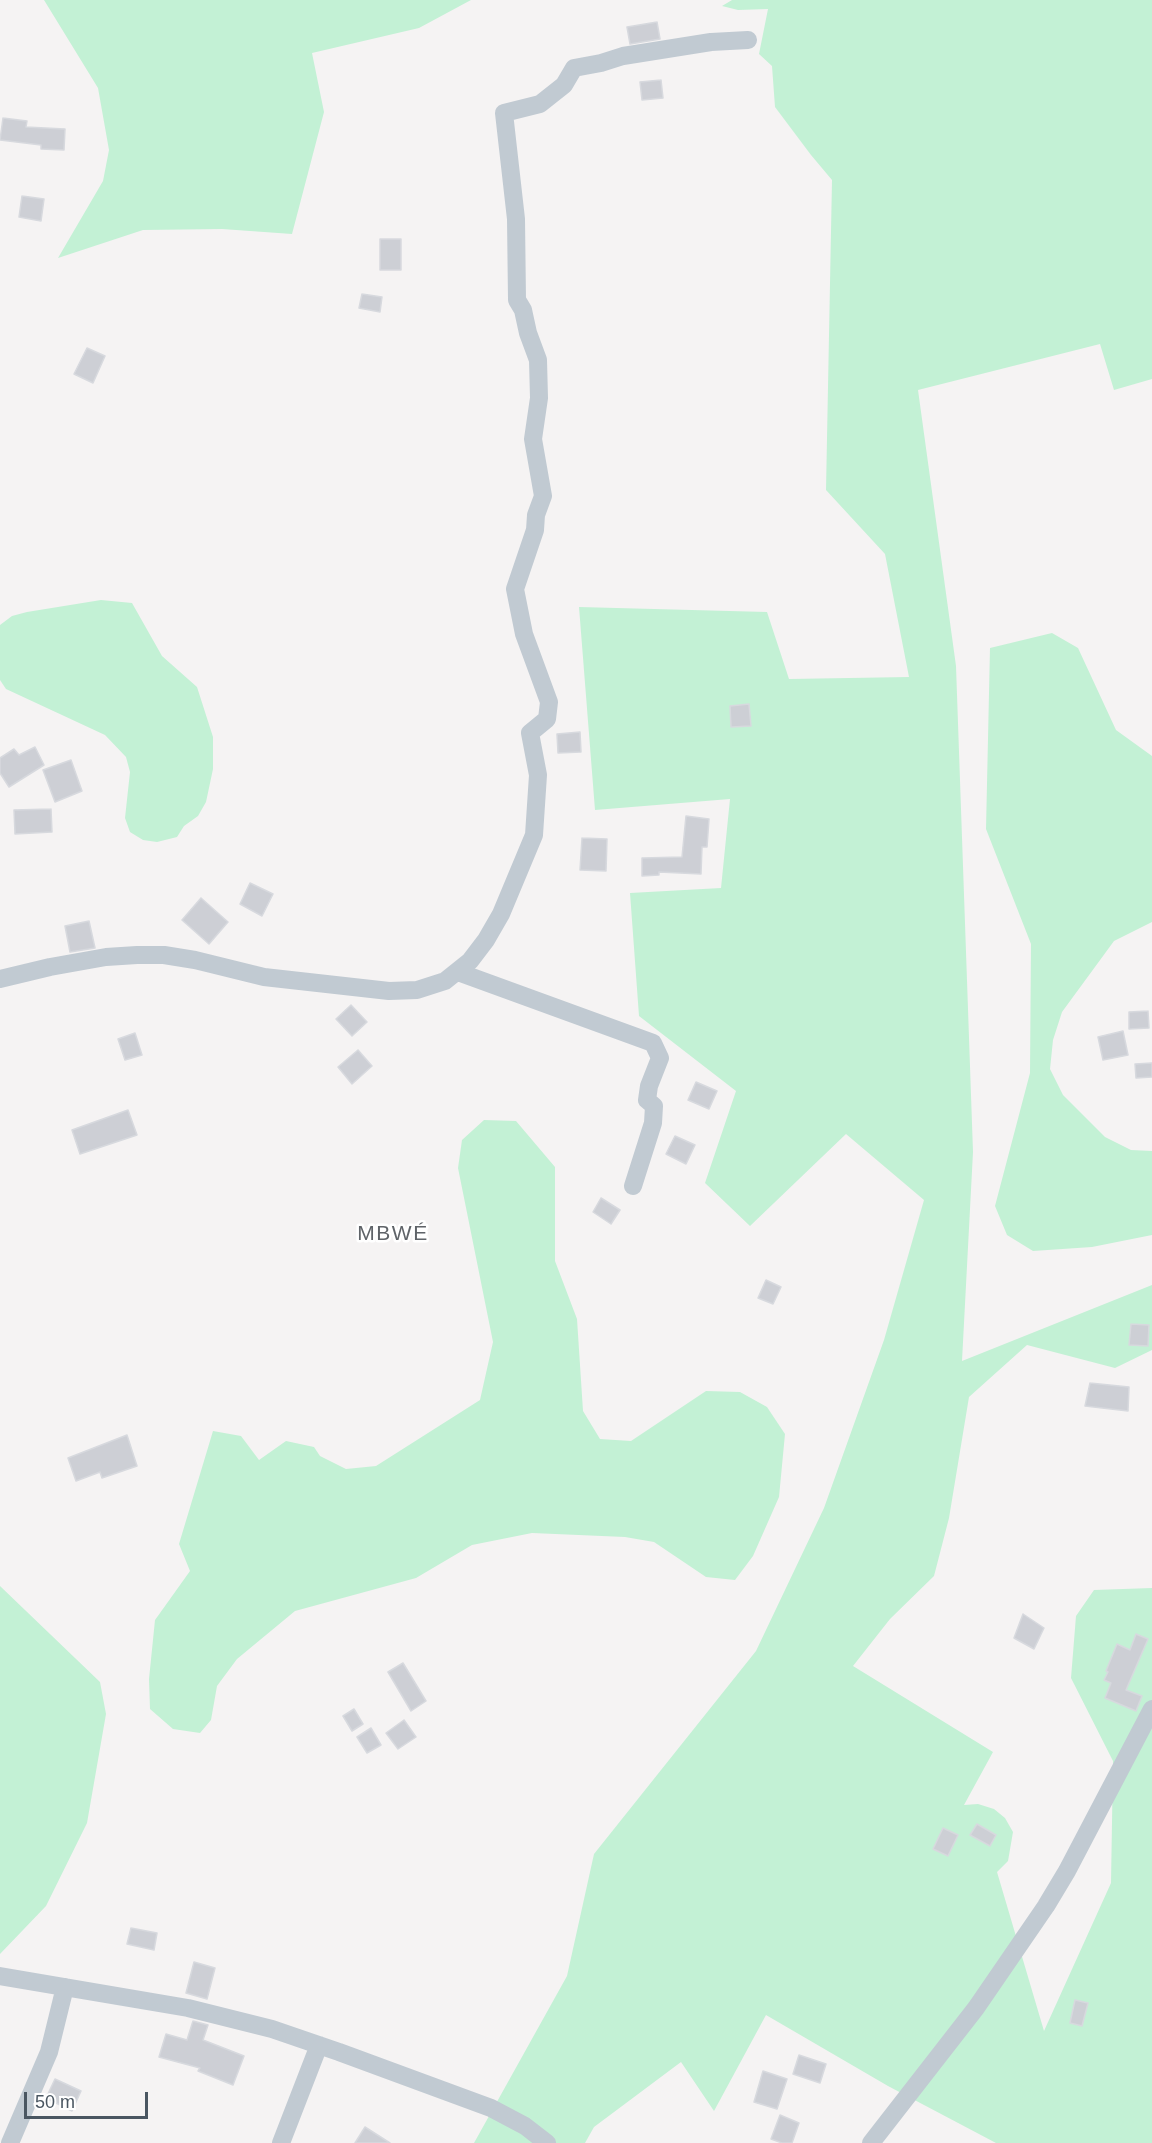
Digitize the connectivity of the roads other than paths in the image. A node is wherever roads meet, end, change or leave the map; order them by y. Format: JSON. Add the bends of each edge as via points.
{"nodes":[{"id":1,"x":748,"y":40,"type":"dead end"},
{"id":2,"x":458,"y":972,"type":"junction"},
{"id":3,"x":0,"y":979,"type":"edge"},
{"id":4,"x":633,"y":1186,"type":"dead end"},
{"id":5,"x":1152,"y":1709,"type":"edge"},
{"id":6,"x":0,"y":1976,"type":"edge"},
{"id":7,"x":65,"y":1987,"type":"junction"},
{"id":8,"x":319,"y":2045,"type":"junction"},
{"id":9,"x":10,"y":2143,"type":"edge"},
{"id":10,"x":281,"y":2143,"type":"edge"},
{"id":11,"x":548,"y":2143,"type":"edge"},
{"id":12,"x":871,"y":2143,"type":"edge"}],
"edges":[{"from":1,"to":2,"type":"street","via":[[634,54],[574,68],[564,85],[540,104],[504,114],[516,219],[517,300],[538,360],[539,398],[533,439],[543,496],[515,589],[524,634],[549,702],[547,719],[530,733],[538,775],[534,835],[501,915],[486,940]]},
{"from":2,"to":3,"type":"street","via":[[445,981],[417,990],[389,992],[264,977],[164,955],[137,955],[106,957]]},
{"from":2,"to":4,"type":"street","via":[[653,1043],[660,1058],[647,1100],[654,1106],[653,1123]]},
{"from":5,"to":12,"type":"street","via":[[1046,1906],[976,2008]]},
{"from":6,"to":7,"type":"street"},
{"from":7,"to":8,"type":"street","via":[[217,2014]]},
{"from":7,"to":9,"type":"street","via":[[49,2052]]},
{"from":8,"to":10,"type":"street"},
{"from":8,"to":11,"type":"street","via":[[491,2108]]}]}
